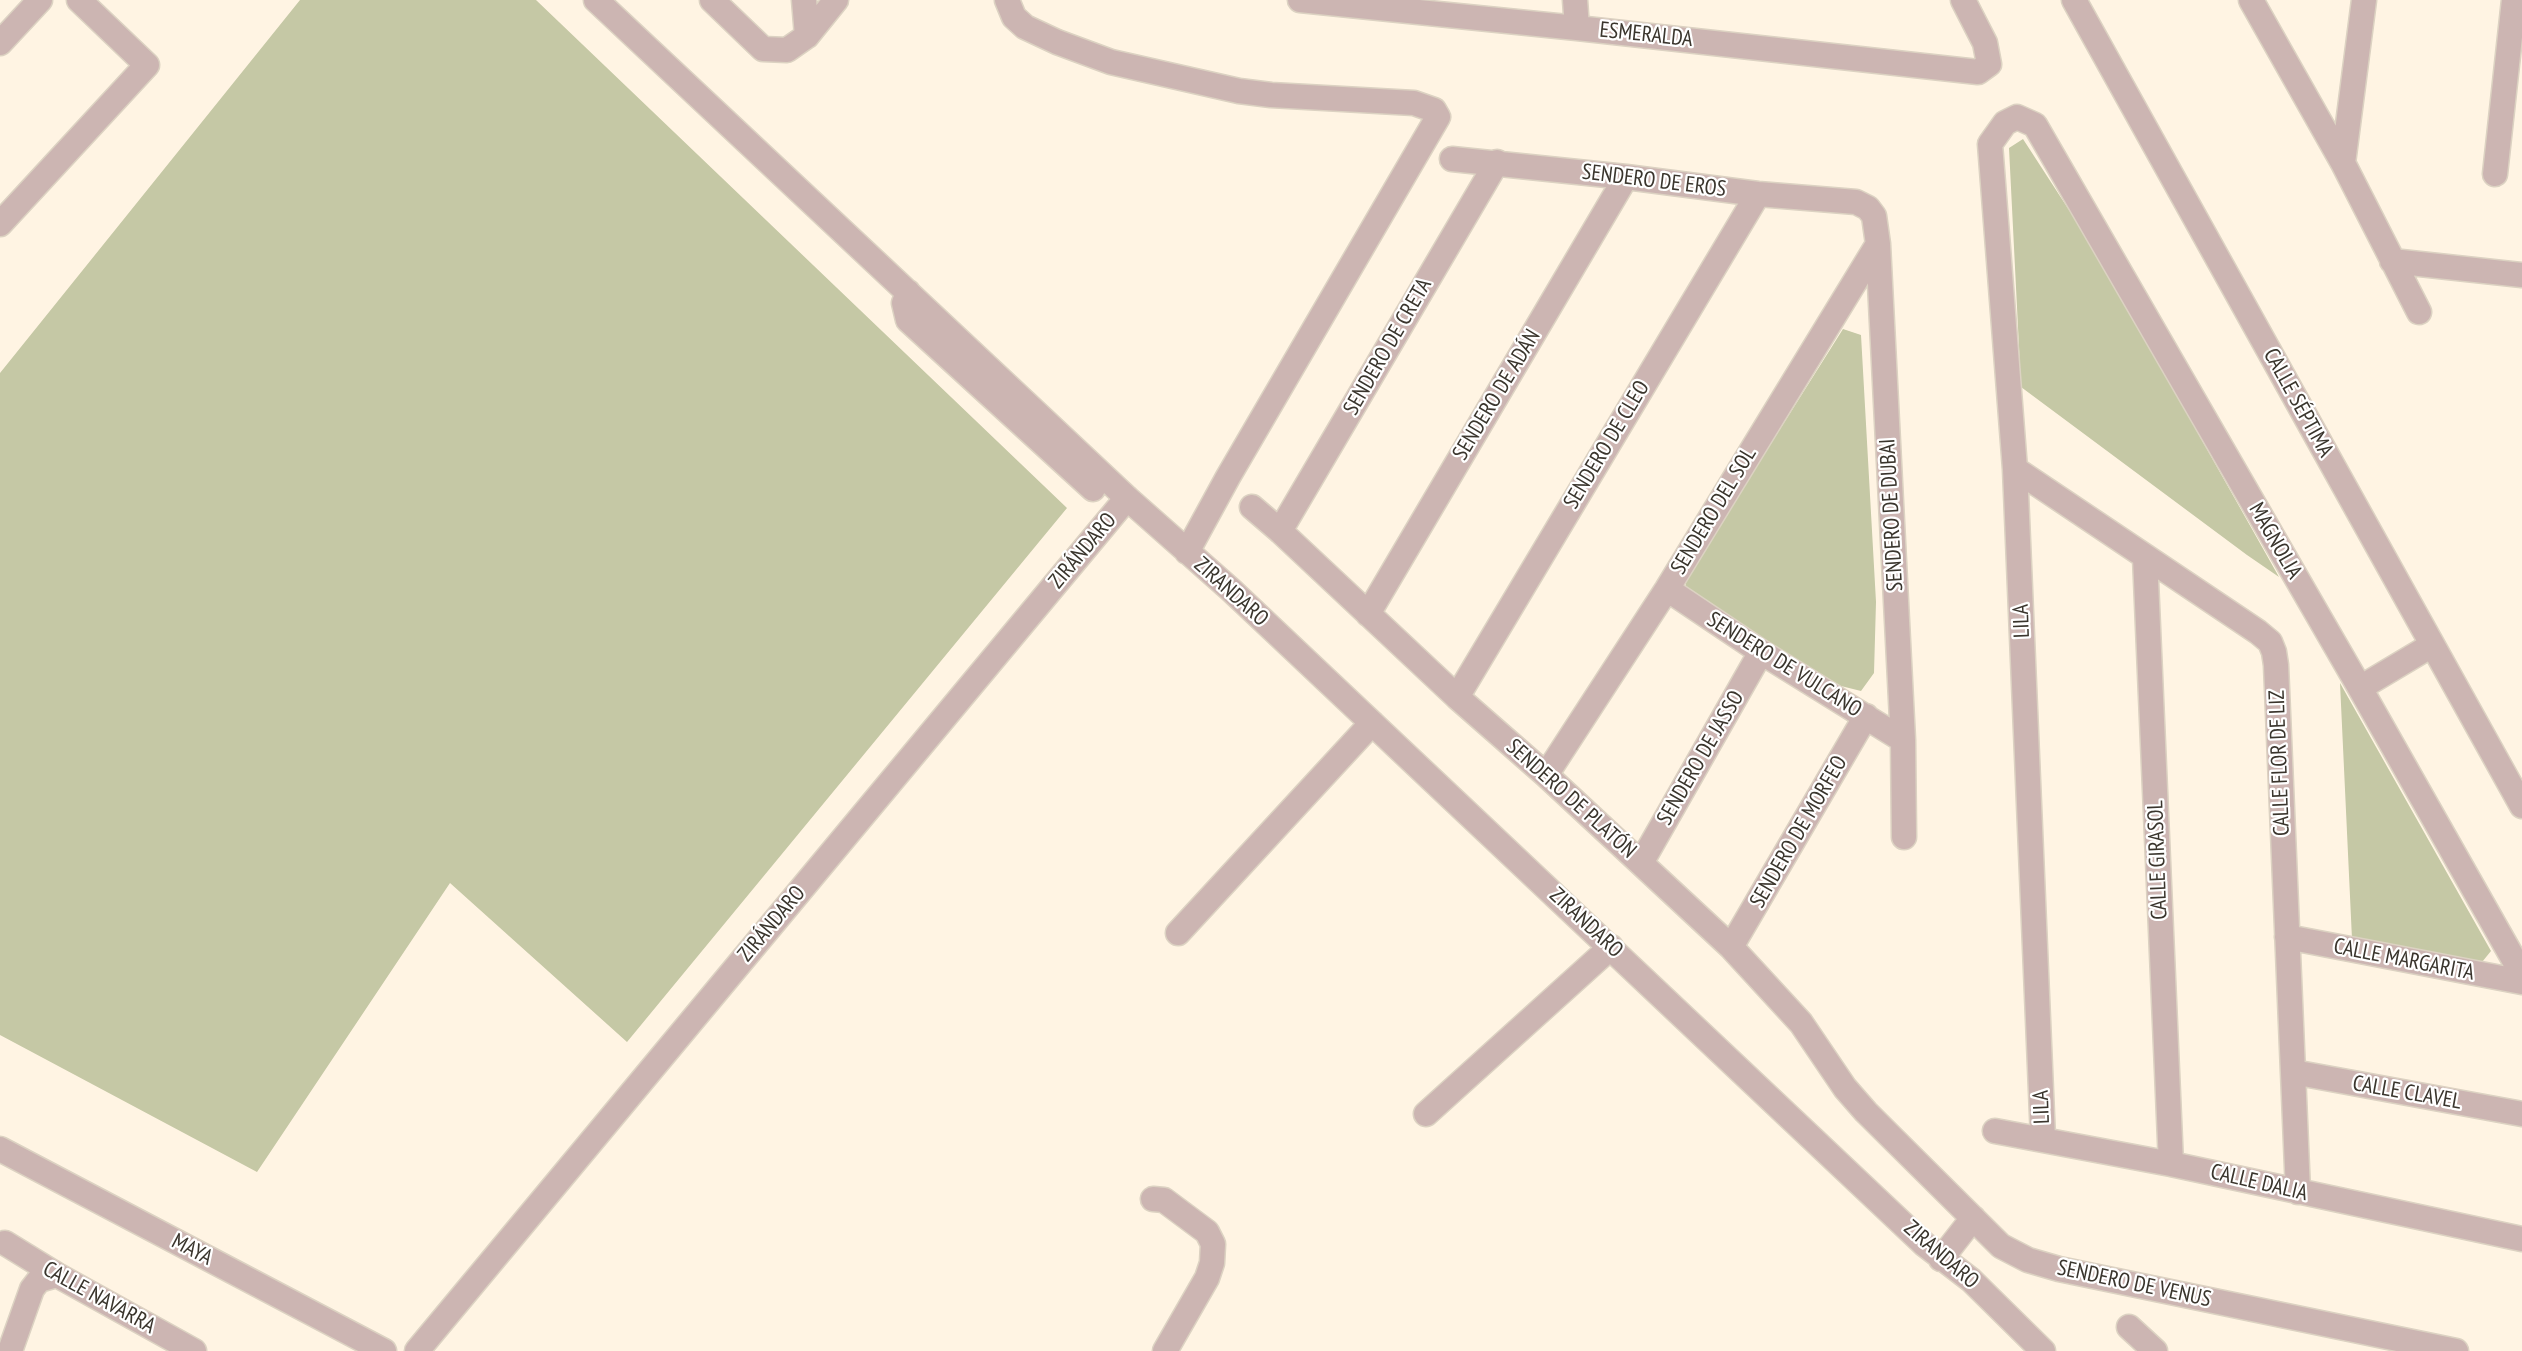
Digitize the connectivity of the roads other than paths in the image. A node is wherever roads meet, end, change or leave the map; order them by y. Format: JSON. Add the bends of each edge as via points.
{"nodes":[{"id":1,"x":40,"y":0,"type":"edge"},
{"id":2,"x":79,"y":0,"type":"edge"},
{"id":3,"x":596,"y":0,"type":"edge"},
{"id":4,"x":712,"y":0,"type":"edge"},
{"id":5,"x":804,"y":0,"type":"edge"},
{"id":6,"x":836,"y":0,"type":"edge"},
{"id":7,"x":1007,"y":0,"type":"edge"},
{"id":8,"x":1300,"y":0,"type":"edge"},
{"id":9,"x":1575,"y":0,"type":"edge"},
{"id":10,"x":1963,"y":0,"type":"edge"},
{"id":11,"x":2073,"y":0,"type":"edge"},
{"id":12,"x":2251,"y":0,"type":"edge"},
{"id":13,"x":2364,"y":0,"type":"edge"},
{"id":14,"x":2514,"y":0,"type":"edge"},
{"id":15,"x":1342,"y":2,"type":"edge"},
{"id":16,"x":1459,"y":8,"type":"edge"},
{"id":17,"x":1577,"y":28,"type":"junction"},
{"id":18,"x":807,"y":36,"type":"junction"},
{"id":19,"x":0,"y":43,"type":"edge"},
{"id":20,"x":2017,"y":117,"type":"joint"},
{"id":21,"x":1452,"y":159,"type":"dead end"},
{"id":22,"x":1497,"y":162,"type":"junction"},
{"id":23,"x":2343,"y":163,"type":"junction"},
{"id":24,"x":2495,"y":174,"type":"dead end"},
{"id":25,"x":1626,"y":177,"type":"junction"},
{"id":26,"x":1758,"y":194,"type":"junction"},
{"id":27,"x":1856,"y":202,"type":"joint"},
{"id":28,"x":0,"y":224,"type":"edge"},
{"id":29,"x":1878,"y":244,"type":"junction"},
{"id":30,"x":2392,"y":261,"type":"junction"},
{"id":31,"x":2522,"y":275,"type":"edge"},
{"id":32,"x":2419,"y":312,"type":"dead end"},
{"id":33,"x":2015,"y":469,"type":"junction"},
{"id":34,"x":1122,"y":504,"type":"junction"},
{"id":35,"x":1252,"y":507,"type":"dead end"},
{"id":36,"x":1280,"y":531,"type":"junction"},
{"id":37,"x":1187,"y":552,"type":"junction"},
{"id":38,"x":2145,"y":557,"type":"junction"},
{"id":39,"x":1667,"y":589,"type":"junction"},
{"id":40,"x":1368,"y":614,"type":"junction"},
{"id":41,"x":2432,"y":645,"type":"junction"},
{"id":42,"x":1761,"y":652,"type":"junction"},
{"id":43,"x":2360,"y":688,"type":"junction"},
{"id":44,"x":1457,"y":697,"type":"junction"},
{"id":45,"x":1866,"y":716,"type":"junction"},
{"id":46,"x":1372,"y":723,"type":"junction"},
{"id":47,"x":1903,"y":740,"type":"junction"},
{"id":48,"x":1546,"y":775,"type":"junction"},
{"id":49,"x":2522,"y":806,"type":"edge"},
{"id":50,"x":1904,"y":837,"type":"dead end"},
{"id":51,"x":1641,"y":863,"type":"junction"},
{"id":52,"x":1178,"y":933,"type":"dead end"},
{"id":53,"x":2287,"y":937,"type":"junction"},
{"id":54,"x":1611,"y":947,"type":"junction"},
{"id":55,"x":1731,"y":947,"type":"junction"},
{"id":56,"x":2522,"y":974,"type":"edge"},
{"id":57,"x":2522,"y":982,"type":"edge"},
{"id":58,"x":2293,"y":1072,"type":"junction"},
{"id":59,"x":1866,"y":1112,"type":"joint"},
{"id":60,"x":1426,"y":1114,"type":"dead end"},
{"id":61,"x":2522,"y":1114,"type":"edge"},
{"id":62,"x":1995,"y":1131,"type":"dead end"},
{"id":63,"x":2043,"y":1139,"type":"junction"},
{"id":64,"x":0,"y":1149,"type":"edge"},
{"id":65,"x":2171,"y":1164,"type":"junction"},
{"id":66,"x":2298,"y":1192,"type":"junction"},
{"id":67,"x":1154,"y":1199,"type":"dead end"},
{"id":68,"x":1973,"y":1218,"type":"junction"},
{"id":69,"x":2522,"y":1239,"type":"edge"},
{"id":70,"x":5,"y":1243,"type":"dead end"},
{"id":71,"x":1941,"y":1259,"type":"junction"},
{"id":72,"x":57,"y":1275,"type":"junction"},
{"id":73,"x":2129,"y":1327,"type":"dead end"},
{"id":74,"x":182,"y":1348,"type":"edge"},
{"id":75,"x":10,"y":1351,"type":"edge"},
{"id":76,"x":384,"y":1351,"type":"edge"},
{"id":77,"x":417,"y":1351,"type":"edge"},
{"id":78,"x":1165,"y":1351,"type":"edge"},
{"id":79,"x":2043,"y":1351,"type":"edge"},
{"id":80,"x":2155,"y":1351,"type":"edge"},
{"id":81,"x":2456,"y":1351,"type":"edge"}],
"edges":[{"from":1,"to":19,"type":"street"},
{"from":2,"to":28,"type":"street","via":[[147,65]]},
{"from":3,"to":34,"type":"street","name":"ZIRANDARO","via":[[909,292],[904,303],[908,320]]},
{"from":4,"to":18,"type":"street","via":[[763,49],[787,50]]},
{"from":5,"to":18,"type":"street"},
{"from":6,"to":18,"type":"street"},
{"from":7,"to":37,"type":"street","via":[[1014,17],[1024,27],[1111,62],[1239,91],[1414,103],[1434,110],[1438,117]]},
{"from":8,"to":15,"type":"street","name":"ESMERALDA"},
{"from":9,"to":17,"type":"street"},
{"from":10,"to":17,"type":"street","name":"ESMERALDA","via":[[1985,43],[1989,64],[1978,72]]},
{"from":11,"to":41,"type":"street","name":"CALLE SÉPTIMA"},
{"from":12,"to":23,"type":"street"},
{"from":13,"to":23,"type":"street"},
{"from":14,"to":24,"type":"street"},
{"from":15,"to":16,"type":"street","name":"ESMERALDA"},
{"from":16,"to":17,"type":"street","name":"ESMERALDA"},
{"from":20,"to":33,"type":"street","name":"LILA","via":[[2005,123],[1990,144]]},
{"from":20,"to":43,"type":"street","name":"MAGNOLIA","via":[[2035,125]]},
{"from":21,"to":22,"type":"street","name":"SENDERO DE EROS"},
{"from":22,"to":25,"type":"street","name":"SENDERO DE EROS"},
{"from":22,"to":36,"type":"street","name":"SENDERO DE CRETA"},
{"from":23,"to":30,"type":"street"},
{"from":25,"to":26,"type":"street","name":"SENDERO DE EROS"},
{"from":25,"to":40,"type":"street","name":"SENDERO DE ADÁN"},
{"from":26,"to":27,"type":"street","name":"SENDERO DE EROS"},
{"from":26,"to":44,"type":"street","name":"SENDERO DE CLEO"},
{"from":27,"to":29,"type":"street","name":"SENDERO DE DUBAI","via":[[1874,216]]},
{"from":29,"to":39,"type":"street","name":"SENDERO DEL SOL"},
{"from":29,"to":47,"type":"street","name":"SENDERO DE DUBAI"},
{"from":30,"to":31,"type":"street"},
{"from":30,"to":32,"type":"street"},
{"from":33,"to":38,"type":"street","name":"CALLE FLOR DE LIZ"},
{"from":33,"to":63,"type":"street","name":"LILA"},
{"from":34,"to":37,"type":"street","name":"ZIRANDARO"},
{"from":34,"to":77,"type":"street","name":"ZIRÁNDARO"},
{"from":35,"to":36,"type":"street","name":"SENDERO DE PLATÓN"},
{"from":36,"to":40,"type":"street","name":"SENDERO DE PLATÓN"},
{"from":37,"to":46,"type":"street","name":"ZIRANDARO"},
{"from":38,"to":53,"type":"street","name":"CALLE FLOR DE LIZ","via":[[2258,632],[2270,642],[2274,652]]},
{"from":38,"to":65,"type":"street","name":"CALLE GIRASOL"},
{"from":39,"to":42,"type":"street","name":"SENDERO DE VULCANO"},
{"from":39,"to":48,"type":"street","name":"SENDERO DEL SOL"},
{"from":40,"to":44,"type":"street","name":"SENDERO DE PLATÓN"},
{"from":41,"to":43,"type":"street"},
{"from":41,"to":49,"type":"street","name":"CALLE SÉPTIMA"},
{"from":42,"to":45,"type":"street","name":"SENDERO DE VULCANO"},
{"from":42,"to":51,"type":"street","name":"SENDERO DE JASSO"},
{"from":43,"to":56,"type":"street","name":"MAGNOLIA"},
{"from":44,"to":48,"type":"street","name":"SENDERO DE PLATÓN"},
{"from":45,"to":47,"type":"street","name":"SENDERO DE VULCANO"},
{"from":45,"to":55,"type":"street","name":"SENDERO DE MORFEO"},
{"from":46,"to":52,"type":"street"},
{"from":46,"to":54,"type":"street","name":"ZIRANDARO"},
{"from":47,"to":50,"type":"street","name":"SENDERO DE DUBAI"},
{"from":48,"to":51,"type":"street","name":"SENDERO DE PLATÓN"},
{"from":51,"to":55,"type":"street","name":"SENDERO DE PLATÓN"},
{"from":53,"to":57,"type":"street","name":"CALLE MARGARITA"},
{"from":53,"to":58,"type":"street","name":"CALLE FLOR DE LIZ"},
{"from":54,"to":60,"type":"street"},
{"from":54,"to":71,"type":"street","name":"ZIRANDARO"},
{"from":55,"to":59,"type":"street","name":"SENDERO DE PLATÓN","via":[[1801,1023]]},
{"from":58,"to":61,"type":"street","name":"CALLE CLAVEL"},
{"from":58,"to":66,"type":"street","name":"CALLE FLOR DE LIZ"},
{"from":59,"to":68,"type":"street","name":"SENDERO DE VENUS"},
{"from":62,"to":63,"type":"street","name":"CALLE DALIA"},
{"from":63,"to":65,"type":"street","name":"CALLE DALIA"},
{"from":64,"to":76,"type":"street","name":"MAYA"},
{"from":65,"to":66,"type":"street","name":"CALLE DALIA"},
{"from":66,"to":69,"type":"street","name":"CALLE DALIA"},
{"from":67,"to":78,"type":"street","via":[[1160,1198],[1173,1206],[1207,1232],[1213,1244],[1208,1278]]},
{"from":68,"to":71,"type":"street"},
{"from":68,"to":81,"type":"street","name":"SENDERO DE VENUS","via":[[2001,1246],[2028,1260],[2059,1269]]},
{"from":70,"to":72,"type":"street","name":"CALLE NAVARRA"},
{"from":71,"to":79,"type":"street","name":"ZIRANDARO","via":[[1971,1280]]},
{"from":72,"to":74,"type":"street","name":"CALLE NAVARRA"},
{"from":72,"to":75,"type":"street","via":[[39,1280],[32,1289]]},
{"from":73,"to":80,"type":"street"}]}
